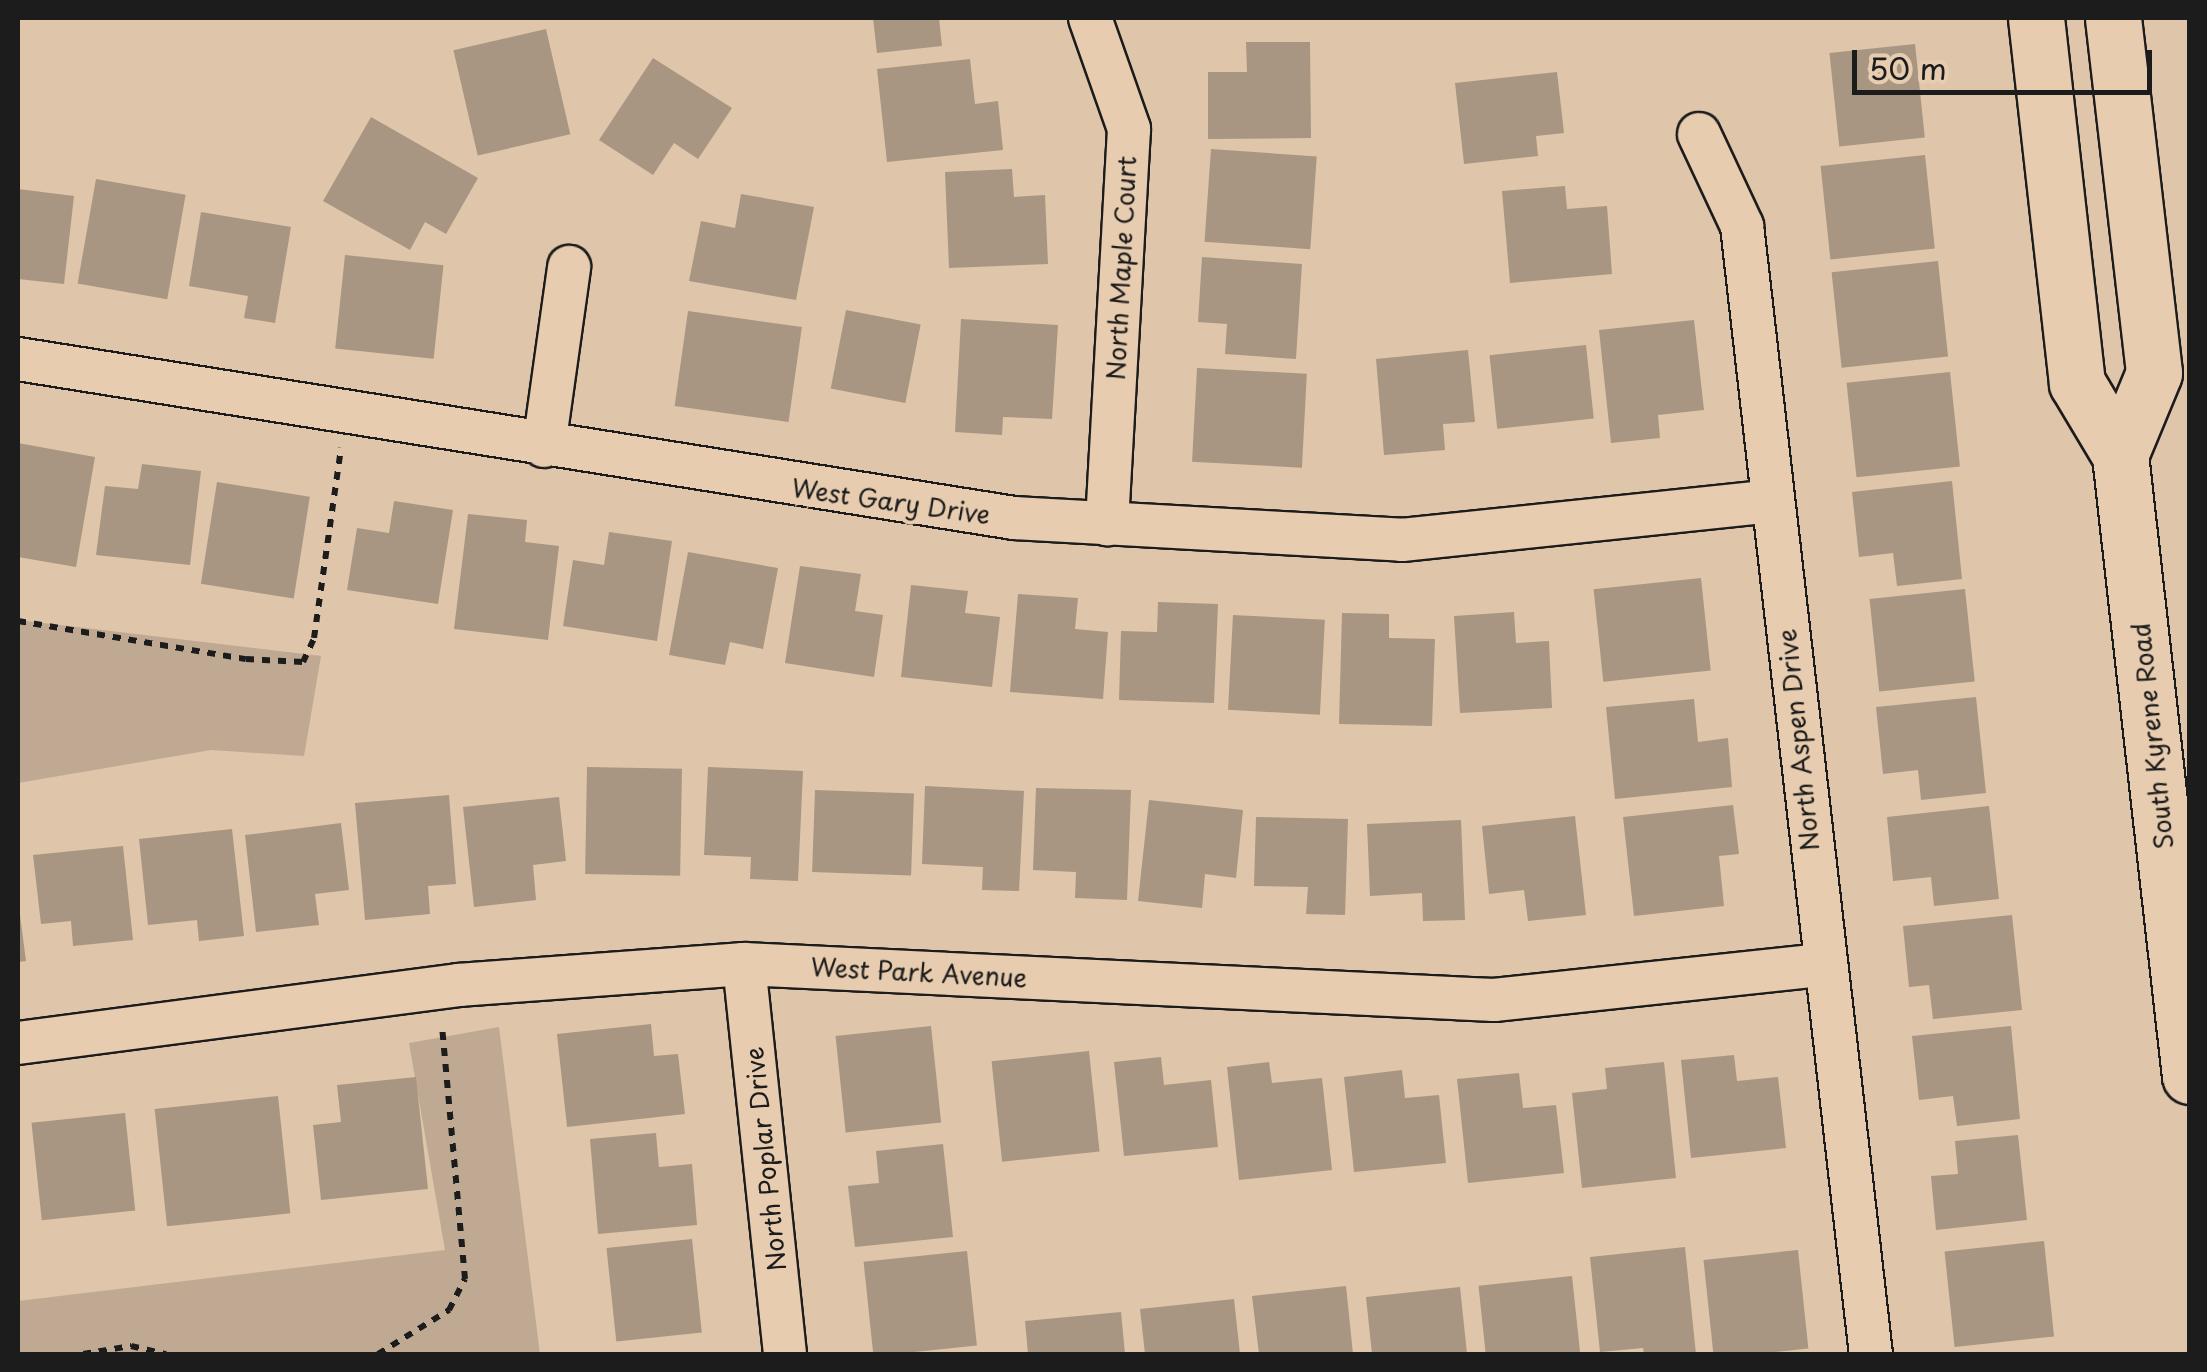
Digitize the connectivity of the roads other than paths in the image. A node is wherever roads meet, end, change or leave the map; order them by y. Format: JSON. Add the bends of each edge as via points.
{"nodes":[{"id":1,"x":1090,"y":18,"type":"edge"},
{"id":2,"x":2036,"y":18,"type":"edge"},
{"id":3,"x":2113,"y":18,"type":"edge"},
{"id":4,"x":1700,"y":134,"type":"dead end"},
{"id":5,"x":569,"y":267,"type":"dead end"},
{"id":6,"x":18,"y":360,"type":"edge"},
{"id":7,"x":544,"y":446,"type":"junction"},
{"id":8,"x":2120,"y":455,"type":"junction"},
{"id":9,"x":1772,"y":501,"type":"junction"},
{"id":10,"x":1107,"y":524,"type":"junction"},
{"id":11,"x":744,"y":964,"type":"junction"},
{"id":12,"x":1822,"y":966,"type":"junction"},
{"id":13,"x":18,"y":1043,"type":"edge"},
{"id":14,"x":2190,"y":1076,"type":"edge"},
{"id":15,"x":786,"y":1354,"type":"edge"},
{"id":16,"x":1871,"y":1354,"type":"edge"}],
"edges":[{"from":1,"to":10,"type":"street","name":"North Maple Court","via":[[1129,130]]},
{"from":2,"to":8,"type":"main road","name":"South Kyrene Road","via":[[2077,383]]},
{"from":3,"to":8,"type":"main road","name":"South Kyrene Road","via":[[2154,373]]},
{"from":4,"to":9,"type":"street","name":"North Aspen Drive","via":[[1742,226]]},
{"from":5,"to":7,"type":"street"},
{"from":6,"to":7,"type":"street","name":"West Gary Drive"},
{"from":7,"to":10,"type":"street","name":"West Gary Drive","via":[[944,512]]},
{"from":8,"to":14,"type":"main road","name":"South Kyrene Road"},
{"from":9,"to":10,"type":"street","name":"West Gary Drive","via":[[1402,540]]},
{"from":9,"to":12,"type":"street","name":"North Aspen Drive"},
{"from":11,"to":12,"type":"street","name":"West Park Avenue","via":[[1494,1000]]},
{"from":11,"to":13,"type":"street","name":"West Park Avenue","via":[[432,988]]},
{"from":11,"to":15,"type":"street","name":"North Poplar Drive"},
{"from":12,"to":16,"type":"street","name":"North Aspen Drive"}]}
